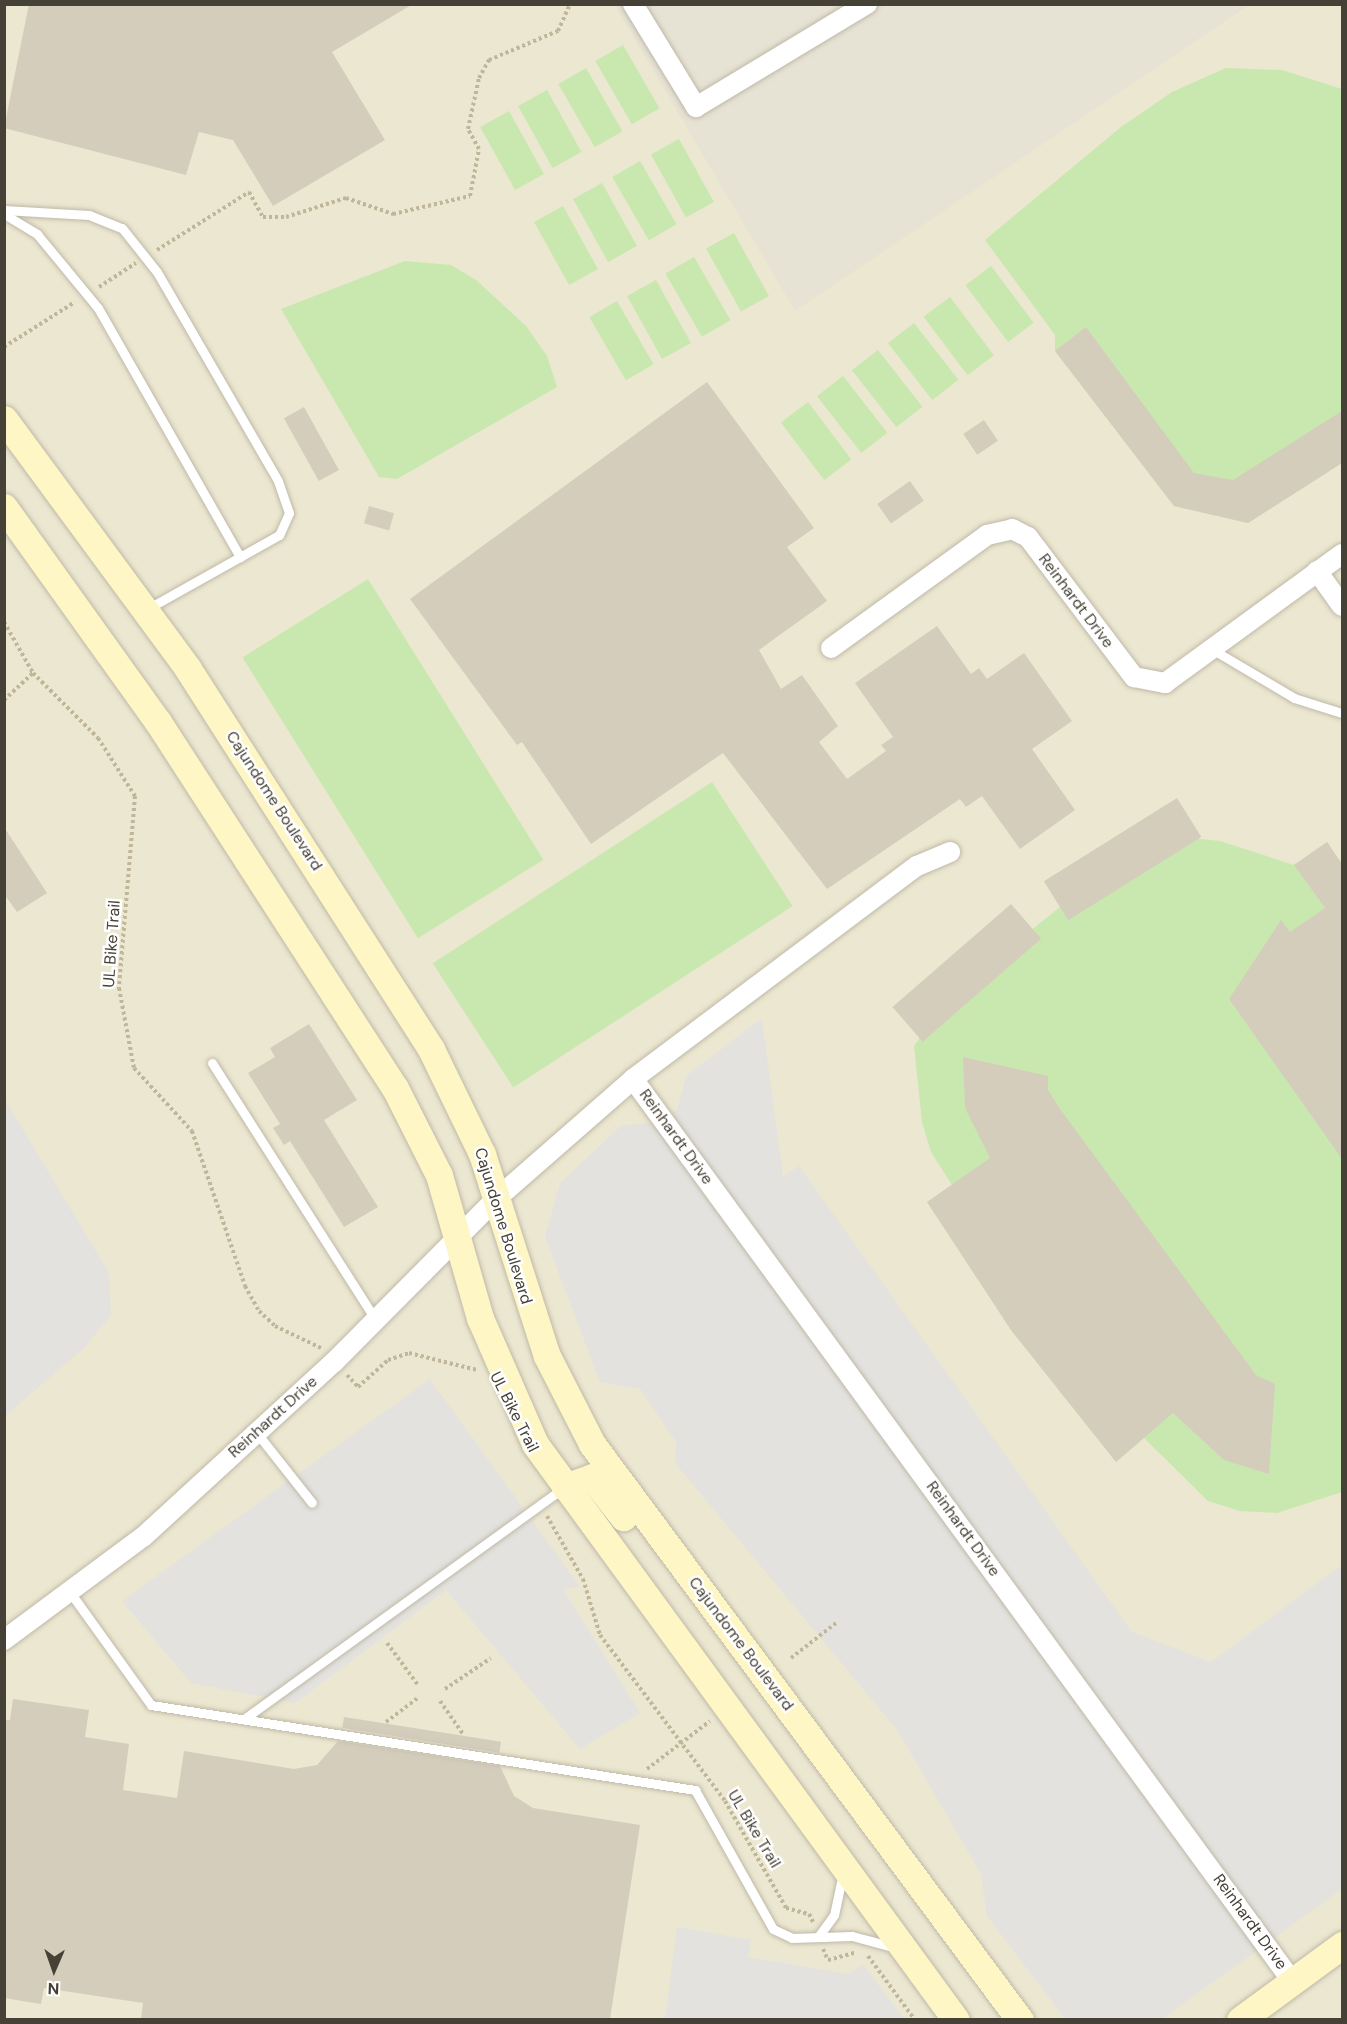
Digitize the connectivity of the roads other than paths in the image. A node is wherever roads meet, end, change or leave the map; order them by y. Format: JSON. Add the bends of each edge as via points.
{"nodes":[{"id":1,"x":633,"y":4,"type":"edge"},
{"id":2,"x":867,"y":4,"type":"edge"},
{"id":3,"x":4,"y":210,"type":"edge"},
{"id":4,"x":4,"y":214,"type":"edge"},
{"id":5,"x":4,"y":418,"type":"edge"},
{"id":6,"x":4,"y":507,"type":"edge"},
{"id":7,"x":1342,"y":554,"type":"edge"},
{"id":8,"x":240,"y":557,"type":"junction"},
{"id":9,"x":1317,"y":571,"type":"junction"},
{"id":10,"x":1342,"y":606,"type":"edge"},
{"id":11,"x":145,"y":610,"type":"junction"},
{"id":12,"x":831,"y":648,"type":"dead end"},
{"id":13,"x":1215,"y":651,"type":"junction"},
{"id":14,"x":1342,"y":713,"type":"edge"},
{"id":15,"x":950,"y":852,"type":"dead end"},
{"id":16,"x":212,"y":1063,"type":"dead end"},
{"id":17,"x":633,"y":1079,"type":"junction"},
{"id":18,"x":495,"y":1200,"type":"junction"},
{"id":19,"x":458,"y":1238,"type":"junction"},
{"id":20,"x":375,"y":1319,"type":"junction"},
{"id":21,"x":256,"y":1432,"type":"junction"},
{"id":22,"x":565,"y":1487,"type":"junction"},
{"id":23,"x":312,"y":1503,"type":"dead end"},
{"id":24,"x":72,"y":1595,"type":"junction"},
{"id":25,"x":4,"y":1640,"type":"edge"},
{"id":26,"x":751,"y":1657,"type":"junction"},
{"id":27,"x":244,"y":1719,"type":"junction"},
{"id":28,"x":845,"y":1867,"type":"junction"},
{"id":29,"x":819,"y":1937,"type":"junction"},
{"id":30,"x":1342,"y":1946,"type":"edge"},
{"id":31,"x":907,"y":1953,"type":"junction"},
{"id":32,"x":1292,"y":1981,"type":"junction"},
{"id":33,"x":956,"y":2019,"type":"edge"},
{"id":34,"x":1020,"y":2019,"type":"edge"},
{"id":35,"x":1240,"y":2019,"type":"edge"}],
"edges":[{"from":1,"to":2,"type":"street","via":[[696,107]]},
{"from":3,"to":8,"type":"lane","via":[[113,222],[145,258],[278,481],[289,513],[279,535]]},
{"from":4,"to":8,"type":"lane","via":[[37,234],[87,294]]},
{"from":5,"to":11,"type":"street","name":"Cajundome Boulevard"},
{"from":6,"to":19,"type":"street","via":[[158,722],[395,1088],[439,1175]]},
{"from":7,"to":9,"type":"street","name":"Reinhardt Drive"},
{"from":8,"to":11,"type":"lane"},
{"from":9,"to":10,"type":"street"},
{"from":9,"to":13,"type":"street","name":"Reinhardt Drive"},
{"from":11,"to":18,"type":"street","name":"Cajundome Boulevard","via":[[284,816],[431,1049],[468,1118]]},
{"from":12,"to":13,"type":"street","name":"Reinhardt Drive","via":[[987,535],[1012,529],[1028,537],[1134,677],[1149,683],[1173,681]]},
{"from":13,"to":14,"type":"lane","via":[[1294,698]]},
{"from":15,"to":17,"type":"street","name":"Reinhardt Drive","via":[[917,866]]},
{"from":16,"to":20,"type":"lane"},
{"from":17,"to":18,"type":"street","name":"Reinhardt Drive"},
{"from":17,"to":32,"type":"street","name":"Reinhardt Drive"},
{"from":18,"to":19,"type":"street","name":"Reinhardt Drive"},
{"from":18,"to":26,"type":"street","name":"Cajundome Boulevard","via":[[522,1289],[574,1412]]},
{"from":19,"to":20,"type":"street","name":"Reinhardt Drive"},
{"from":19,"to":22,"type":"street","via":[[495,1360],[536,1444]]},
{"from":20,"to":21,"type":"street","name":"Reinhardt Drive"},
{"from":21,"to":23,"type":"lane"},
{"from":21,"to":24,"type":"street","name":"Reinhardt Drive"},
{"from":22,"to":26,"type":"street","via":[[592,1476],[655,1559]]},
{"from":22,"to":27,"type":"lane"},
{"from":22,"to":28,"type":"street"},
{"from":24,"to":25,"type":"street","name":"Reinhardt Drive"},
{"from":24,"to":27,"type":"lane","via":[[151,1705]]},
{"from":26,"to":34,"type":"street","name":"Cajundome Boulevard"},
{"from":27,"to":29,"type":"lane","via":[[695,1790],[773,1929],[792,1938]]},
{"from":28,"to":29,"type":"lane","via":[[834,1915]]},
{"from":28,"to":31,"type":"street"},
{"from":29,"to":31,"type":"lane","via":[[852,1936]]},
{"from":30,"to":32,"type":"street"},
{"from":31,"to":33,"type":"street"},
{"from":32,"to":35,"type":"street"}]}
